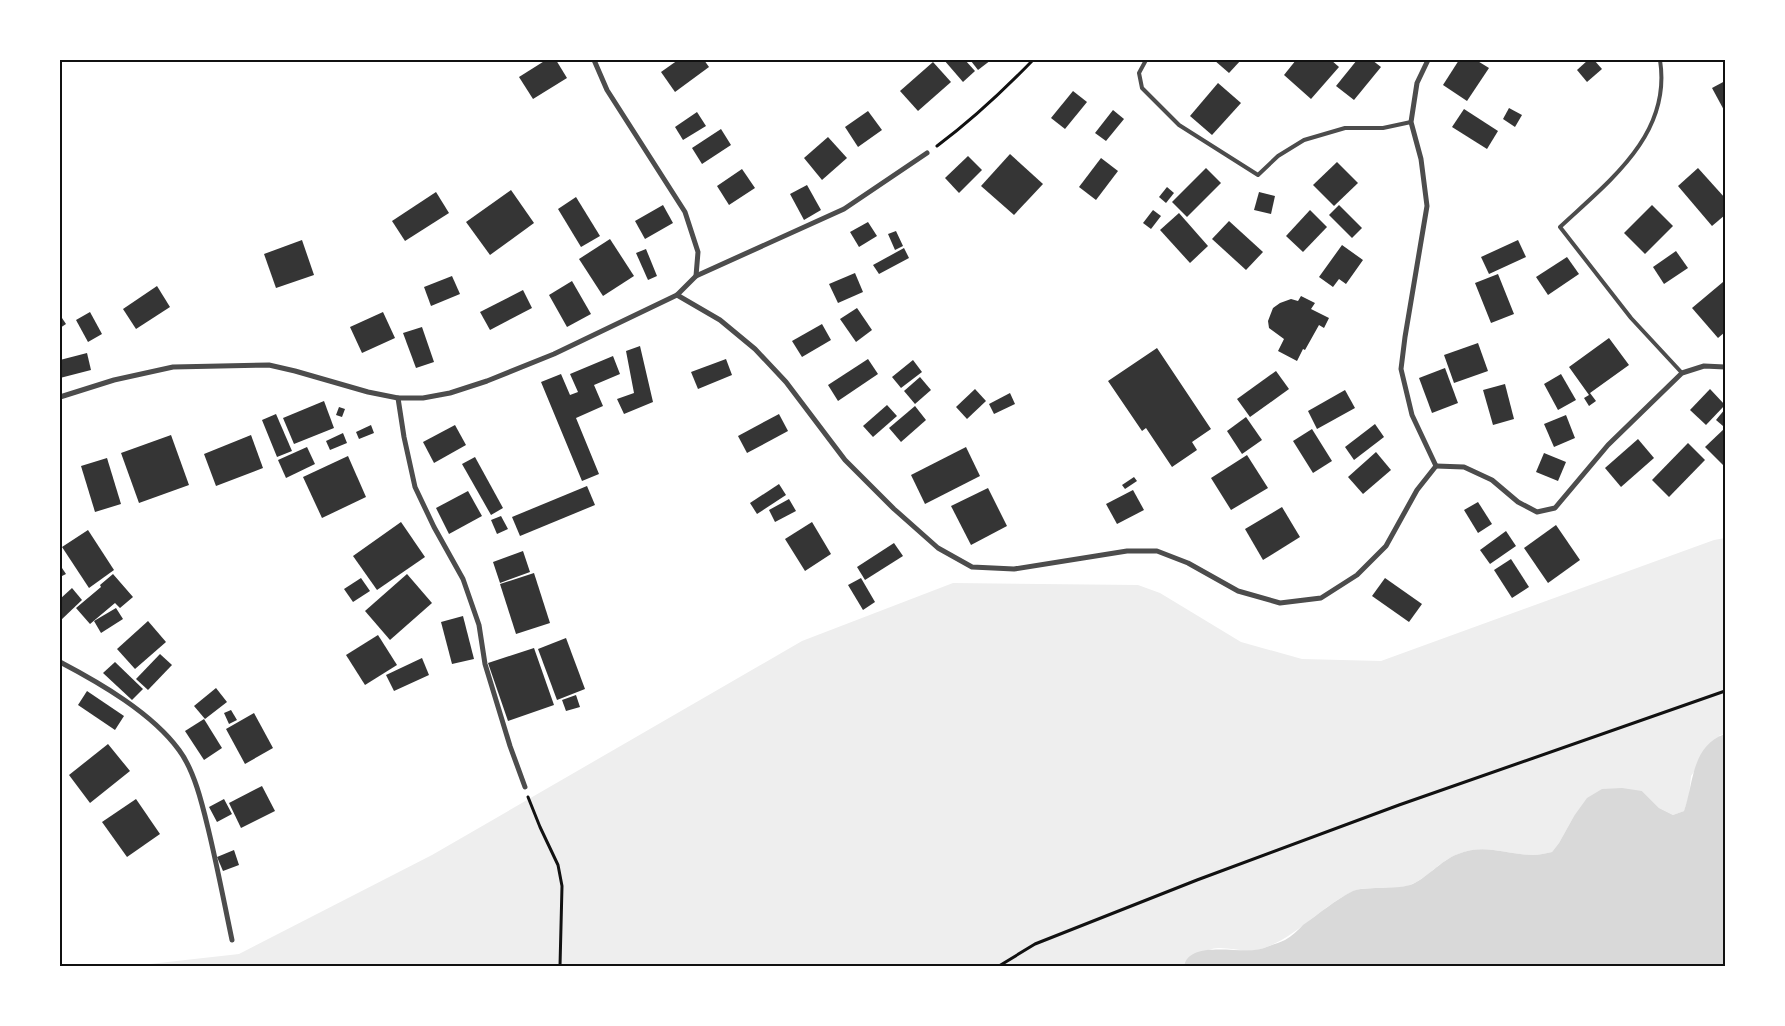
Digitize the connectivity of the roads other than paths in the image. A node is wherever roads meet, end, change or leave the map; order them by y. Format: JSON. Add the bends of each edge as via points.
{"nodes":[{"id":1,"x":594,"y":60,"type":"edge"},
{"id":2,"x":1146,"y":60,"type":"edge"},
{"id":3,"x":1428,"y":60,"type":"edge"},
{"id":4,"x":1660,"y":60,"type":"edge"},
{"id":5,"x":1411,"y":122,"type":"junction"},
{"id":6,"x":927,"y":153,"type":"road end"},
{"id":7,"x":696,"y":276,"type":"junction"},
{"id":8,"x":677,"y":295,"type":"junction"},
{"id":9,"x":1725,"y":367,"type":"edge"},
{"id":10,"x":1682,"y":372,"type":"junction"},
{"id":11,"x":60,"y":397,"type":"edge"},
{"id":12,"x":398,"y":398,"type":"junction"},
{"id":13,"x":1436,"y":466,"type":"junction"},
{"id":14,"x":60,"y":662,"type":"edge"},
{"id":15,"x":525,"y":787,"type":"road end"},
{"id":16,"x":232,"y":940,"type":"dead end"}],
"edges":[{"from":1,"to":7,"type":"street","via":[[607,90],[684,212],[698,252]]},
{"from":2,"to":5,"type":"lane","via":[[1139,73],[1142,88],[1179,126],[1258,175],[1278,156],[1304,140],[1345,128],[1383,128]]},
{"from":3,"to":5,"type":"street","via":[[1417,83]]},
{"from":4,"to":10,"type":"lane","via":[[1661,95],[1649,131],[1624,168],[1560,227],[1631,318]]},
{"from":5,"to":13,"type":"street","via":[[1428,206],[1401,368],[1412,415]]},
{"from":6,"to":7,"type":"street","via":[[844,209]]},
{"from":7,"to":8,"type":"street"},
{"from":8,"to":12,"type":"street","via":[[554,354],[487,381],[450,393]]},
{"from":8,"to":13,"type":"street","via":[[720,320],[755,348],[786,382],[845,460],[938,548],[972,567],[1014,569],[1127,551],[1157,551],[1188,563],[1238,591],[1280,603],[1321,598],[1357,575],[1386,546],[1417,490]]},
{"from":9,"to":10,"type":"street","via":[[1704,366]]},
{"from":10,"to":13,"type":"street","via":[[1608,445],[1555,508],[1537,512],[1518,502],[1492,480],[1464,467]]},
{"from":11,"to":12,"type":"street","via":[[114,380],[174,367],[269,365]]},
{"from":12,"to":15,"type":"street","via":[[415,487],[464,579],[479,625],[485,664]]},
{"from":14,"to":16,"type":"street","via":[[104,687],[153,722],[180,750],[198,789]]}]}
